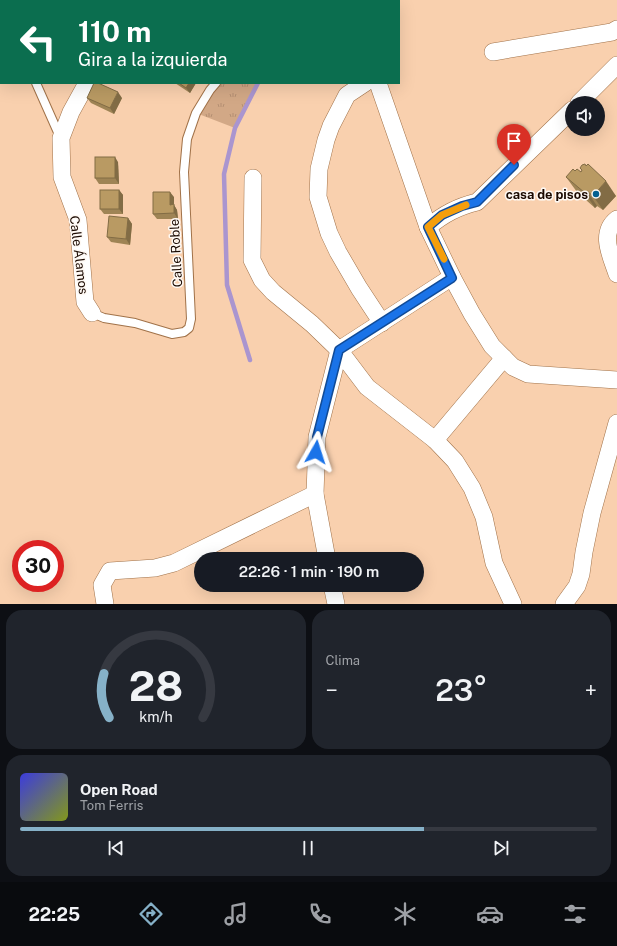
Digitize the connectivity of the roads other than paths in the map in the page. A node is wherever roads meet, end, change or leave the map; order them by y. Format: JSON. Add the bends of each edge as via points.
{"nodes":[{"id":1,"x":617,"y":29,"type":"edge"},
{"id":2,"x":493,"y":52,"type":"dead end"},
{"id":3,"x":617,"y":65,"type":"edge"},
{"id":4,"x":36,"y":84,"type":"edge"},
{"id":5,"x":86,"y":84,"type":"edge"},
{"id":6,"x":215,"y":84,"type":"edge"},
{"id":7,"x":364,"y":84,"type":"edge"},
{"id":8,"x":378,"y":84,"type":"edge"},
{"id":9,"x":586,"y":96,"type":"edge"},
{"id":10,"x":565,"y":117,"type":"edge"},
{"id":11,"x":61,"y":138,"type":"junction"},
{"id":12,"x":254,"y":178,"type":"dead end"},
{"id":13,"x":617,"y":219,"type":"edge"},
{"id":14,"x":428,"y":227,"type":"junction"},
{"id":15,"x":617,"y":274,"type":"edge"},
{"id":16,"x":452,"y":278,"type":"junction"},
{"id":17,"x":92,"y":313,"type":"joint"},
{"id":18,"x":382,"y":323,"type":"junction"},
{"id":19,"x":339,"y":350,"type":"junction"},
{"id":20,"x":504,"y":358,"type":"junction"},
{"id":21,"x":617,"y":380,"type":"edge"},
{"id":22,"x":617,"y":423,"type":"edge"},
{"id":23,"x":436,"y":440,"type":"junction"},
{"id":24,"x":315,"y":494,"type":"junction"},
{"id":25,"x":326,"y":552,"type":"edge"},
{"id":26,"x":333,"y":592,"type":"edge"},
{"id":27,"x":104,"y":604,"type":"edge"},
{"id":28,"x":336,"y":604,"type":"edge"},
{"id":29,"x":512,"y":604,"type":"edge"},
{"id":30,"x":564,"y":604,"type":"edge"}],
"edges":[{"from":1,"to":2,"type":"street","via":[[612,32]]},
{"from":3,"to":9,"type":"street"},
{"from":4,"to":11,"type":"lane"},
{"from":5,"to":11,"type":"street","name":"Calle Álamos","via":[[71,112]]},
{"from":6,"to":17,"type":"lane","name":"Calle Roble","via":[[196,113],[187,139],[184,172],[191,319],[189,328],[184,332],[172,334]]},
{"from":7,"to":18,"type":"street","via":[[347,95],[331,126],[319,169],[318,197],[338,252],[351,277]]},
{"from":8,"to":14,"type":"street"},
{"from":10,"to":14,"type":"street","via":[[477,202],[442,215]]},
{"from":11,"to":17,"type":"street","name":"Calle Álamos","via":[[62,177],[78,220],[85,302]]},
{"from":12,"to":19,"type":"street","via":[[252,260],[262,280],[273,292]]},
{"from":13,"to":15,"type":"street","via":[[607,231],[607,241]]},
{"from":14,"to":16,"type":"street"},
{"from":16,"to":18,"type":"street"},
{"from":16,"to":20,"type":"street","via":[[492,346]]},
{"from":18,"to":19,"type":"street"},
{"from":19,"to":23,"type":"street","via":[[367,387]]},
{"from":19,"to":24,"type":"street","via":[[317,437]]},
{"from":20,"to":21,"type":"street","via":[[513,367],[528,374]]},
{"from":20,"to":23,"type":"street"},
{"from":22,"to":30,"type":"street","via":[[592,512],[581,574],[577,586]]},
{"from":23,"to":29,"type":"street","via":[[456,461],[472,488],[484,517],[494,563]]},
{"from":24,"to":25,"type":"street"},
{"from":24,"to":27,"type":"street","via":[[174,563],[155,568],[110,571],[102,585]]},
{"from":26,"to":28,"type":"street"}]}
